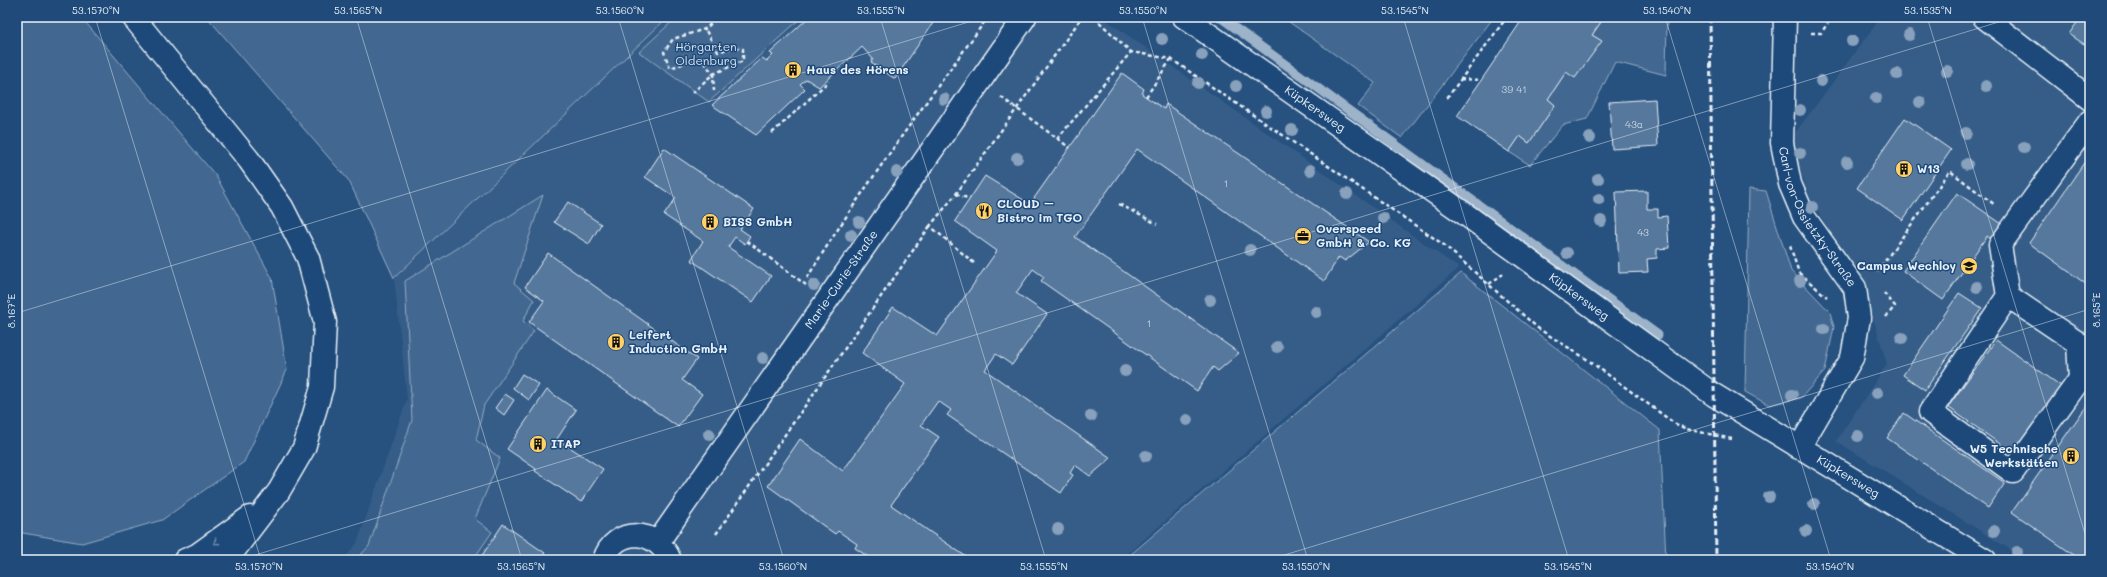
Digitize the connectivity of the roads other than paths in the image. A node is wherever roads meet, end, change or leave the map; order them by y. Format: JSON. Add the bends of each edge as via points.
{"nodes":[{"id":1,"x":133,"y":17,"type":"edge"},
{"id":2,"x":1025,"y":17,"type":"edge"},
{"id":3,"x":1184,"y":17,"type":"edge"},
{"id":4,"x":1785,"y":17,"type":"edge"},
{"id":5,"x":1984,"y":17,"type":"edge"},
{"id":6,"x":2090,"y":99,"type":"edge"},
{"id":7,"x":2090,"y":121,"type":"edge"},
{"id":8,"x":2008,"y":296,"type":"junction"},
{"id":9,"x":1799,"y":448,"type":"junction"},
{"id":10,"x":279,"y":492,"type":"junction"},
{"id":11,"x":664,"y":551,"type":"edge"},
{"id":12,"x":185,"y":560,"type":"edge"},
{"id":13,"x":222,"y":560,"type":"edge"},
{"id":14,"x":604,"y":560,"type":"edge"},
{"id":15,"x":1985,"y":560,"type":"edge"}],
"edges":[{"from":1,"to":10,"type":"main road","via":[[249,160],[282,207],[308,258],[325,322],[322,387],[304,448]]},
{"from":2,"to":11,"type":"main road","name":"Marie-Curie-Straße","via":[[826,301]]},
{"from":3,"to":9,"type":"main road","name":"Küpkersweg","via":[[1465,214],[1714,395]]},
{"from":4,"to":9,"type":"main road","name":"Carl-von-Ossietzky-Straße","via":[[1782,142],[1790,184],[1804,217],[1855,288],[1859,318],[1852,358]]},
{"from":5,"to":6,"type":"main road"},
{"from":7,"to":8,"type":"main road","via":[[2000,245]]},
{"from":8,"to":8,"type":"main road","via":[[1930,412],[2013,472],[2080,379],[2078,344]]},
{"from":9,"to":15,"type":"main road","name":"Küpkersweg"},
{"from":10,"to":12,"type":"main road","one_way":true,"via":[[237,528],[197,555]]},
{"from":10,"to":13,"type":"main road","via":[[235,549]]},
{"from":11,"to":14,"type":"main road","name":"Marie-Curie-Straße","via":[[642,536],[624,537],[606,553]]}]}
